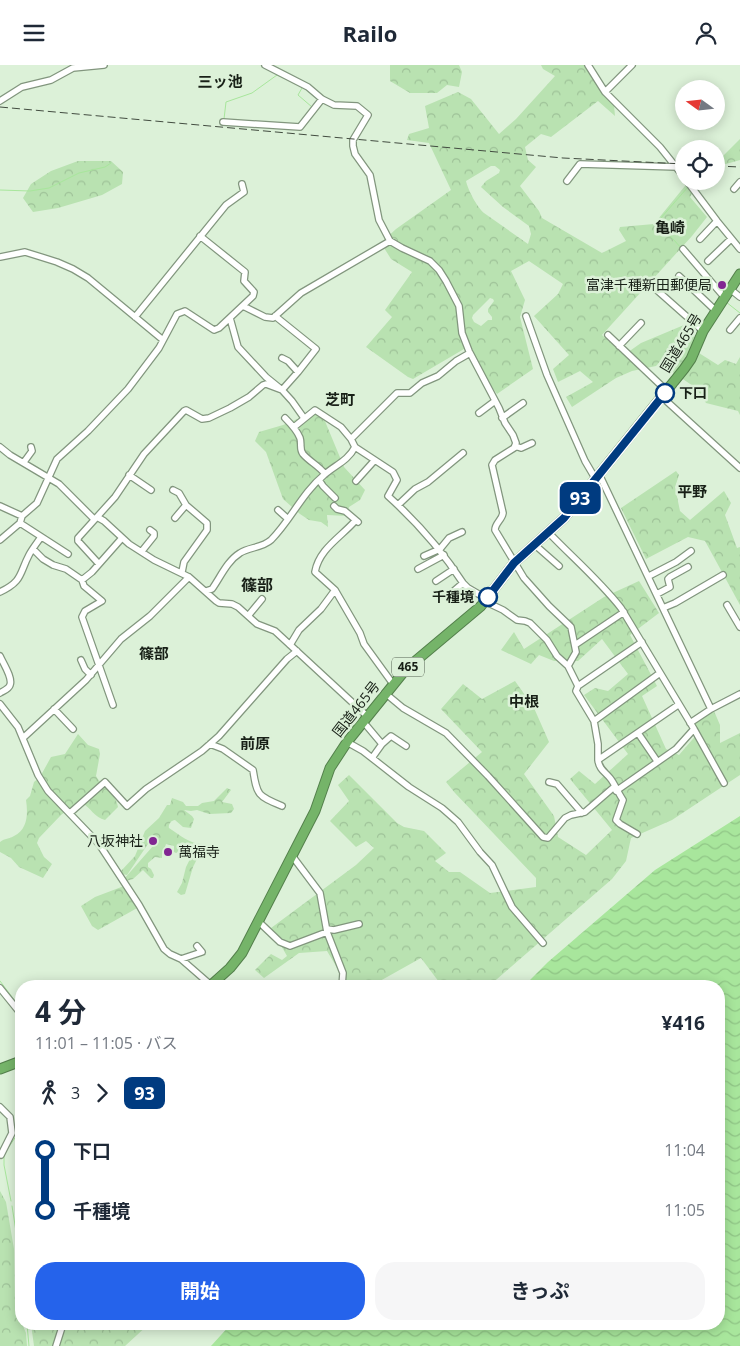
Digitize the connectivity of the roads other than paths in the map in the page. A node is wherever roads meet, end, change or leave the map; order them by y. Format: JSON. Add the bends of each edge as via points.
{"nodes":[{"id":1,"x":104,"y":65,"type":"edge"},
{"id":2,"x":265,"y":65,"type":"edge"},
{"id":3,"x":588,"y":65,"type":"edge"},
{"id":4,"x":632,"y":65,"type":"edge"},
{"id":5,"x":605,"y":92,"type":"junction"},
{"id":6,"x":322,"y":99,"type":"junction"},
{"id":7,"x":0,"y":101,"type":"edge"},
{"id":8,"x":223,"y":122,"type":"dead end"},
{"id":9,"x":675,"y":165,"type":"edge"},
{"id":10,"x":675,"y":167,"type":"edge"},
{"id":11,"x":567,"y":181,"type":"dead end"},
{"id":12,"x":740,"y":182,"type":"edge"},
{"id":13,"x":242,"y":184,"type":"dead end"},
{"id":14,"x":734,"y":189,"type":"dead end"},
{"id":15,"x":694,"y":190,"type":"edge"},
{"id":16,"x":717,"y":221,"type":"junction"},
{"id":17,"x":200,"y":236,"type":"junction"},
{"id":18,"x":700,"y":239,"type":"dead end"},
{"id":19,"x":731,"y":239,"type":"junction"},
{"id":20,"x":390,"y":241,"type":"junction"},
{"id":21,"x":683,"y":249,"type":"dead end"},
{"id":22,"x":740,"y":249,"type":"edge"},
{"id":23,"x":0,"y":257,"type":"edge"},
{"id":24,"x":708,"y":261,"type":"dead end"},
{"id":25,"x":740,"y":274,"type":"edge"},
{"id":26,"x":679,"y":276,"type":"dead end"},
{"id":27,"x":650,"y":284,"type":"dead end"},
{"id":28,"x":730,"y":289,"type":"junction"},
{"id":29,"x":740,"y":297,"type":"edge"},
{"id":30,"x":725,"y":298,"type":"junction"},
{"id":31,"x":243,"y":306,"type":"junction"},
{"id":32,"x":716,"y":311,"type":"junction"},
{"id":33,"x":275,"y":316,"type":"junction"},
{"id":34,"x":526,"y":316,"type":"dead end"},
{"id":35,"x":135,"y":317,"type":"junction"},
{"id":36,"x":230,"y":318,"type":"junction"},
{"id":37,"x":740,"y":318,"type":"edge"},
{"id":38,"x":641,"y":323,"type":"dead end"},
{"id":39,"x":730,"y":330,"type":"dead end"},
{"id":40,"x":703,"y":331,"type":"junction"},
{"id":41,"x":608,"y":335,"type":"dead end"},
{"id":42,"x":163,"y":340,"type":"junction"},
{"id":43,"x":620,"y":346,"type":"junction"},
{"id":44,"x":470,"y":353,"type":"junction"},
{"id":45,"x":282,"y":358,"type":"dead end"},
{"id":46,"x":298,"y":372,"type":"junction"},
{"id":47,"x":282,"y":390,"type":"junction"},
{"id":48,"x":664,"y":394,"type":"junction"},
{"id":49,"x":495,"y":401,"type":"junction"},
{"id":50,"x":523,"y":403,"type":"dead end"},
{"id":51,"x":479,"y":413,"type":"dead end"},
{"id":52,"x":285,"y":418,"type":"dead end"},
{"id":53,"x":304,"y":418,"type":"junction"},
{"id":54,"x":502,"y":418,"type":"junction"},
{"id":55,"x":294,"y":427,"type":"junction"},
{"id":56,"x":351,"y":439,"type":"junction"},
{"id":57,"x":532,"y":443,"type":"dead end"},
{"id":58,"x":515,"y":446,"type":"junction"},
{"id":59,"x":31,"y":447,"type":"dead end"},
{"id":60,"x":355,"y":447,"type":"junction"},
{"id":61,"x":0,"y":448,"type":"edge"},
{"id":62,"x":464,"y":453,"type":"dead end"},
{"id":63,"x":374,"y":461,"type":"junction"},
{"id":64,"x":24,"y":462,"type":"junction"},
{"id":65,"x":740,"y":468,"type":"edge"},
{"id":66,"x":325,"y":474,"type":"junction"},
{"id":67,"x":129,"y":475,"type":"junction"},
{"id":68,"x":597,"y":476,"type":"junction"},
{"id":69,"x":48,"y":477,"type":"junction"},
{"id":70,"x":319,"y":480,"type":"junction"},
{"id":71,"x":356,"y":481,"type":"dead end"},
{"id":72,"x":151,"y":490,"type":"dead end"},
{"id":73,"x":173,"y":490,"type":"dead end"},
{"id":74,"x":335,"y":498,"type":"dead end"},
{"id":75,"x":186,"y":505,"type":"junction"},
{"id":76,"x":398,"y":505,"type":"junction"},
{"id":77,"x":0,"y":506,"type":"edge"},
{"id":78,"x":334,"y":506,"type":"dead end"},
{"id":79,"x":278,"y":510,"type":"dead end"},
{"id":80,"x":22,"y":517,"type":"junction"},
{"id":81,"x":95,"y":518,"type":"junction"},
{"id":82,"x":175,"y":518,"type":"dead end"},
{"id":83,"x":288,"y":519,"type":"junction"},
{"id":84,"x":19,"y":527,"type":"junction"},
{"id":85,"x":150,"y":531,"type":"dead end"},
{"id":86,"x":462,"y":532,"type":"dead end"},
{"id":87,"x":549,"y":533,"type":"junction"},
{"id":88,"x":40,"y":537,"type":"junction"},
{"id":89,"x":122,"y":538,"type":"junction"},
{"id":90,"x":0,"y":540,"type":"edge"},
{"id":91,"x":535,"y":545,"type":"junction"},
{"id":92,"x":33,"y":549,"type":"junction"},
{"id":93,"x":440,"y":549,"type":"junction"},
{"id":94,"x":142,"y":551,"type":"junction"},
{"id":95,"x":691,"y":551,"type":"dead end"},
{"id":96,"x":68,"y":555,"type":"dead end"},
{"id":97,"x":444,"y":555,"type":"junction"},
{"id":98,"x":424,"y":556,"type":"dead end"},
{"id":99,"x":514,"y":563,"type":"junction"},
{"id":100,"x":99,"y":564,"type":"junction"},
{"id":101,"x":559,"y":565,"type":"dead end"},
{"id":102,"x":688,"y":567,"type":"dead end"},
{"id":103,"x":418,"y":569,"type":"dead end"},
{"id":104,"x":454,"y":569,"type":"junction"},
{"id":105,"x":182,"y":572,"type":"junction"},
{"id":106,"x":723,"y":575,"type":"dead end"},
{"id":107,"x":189,"y":577,"type":"junction"},
{"id":108,"x":649,"y":577,"type":"junction"},
{"id":109,"x":82,"y":580,"type":"junction"},
{"id":110,"x":436,"y":581,"type":"dead end"},
{"id":111,"x":463,"y":583,"type":"junction"},
{"id":112,"x":335,"y":590,"type":"junction"},
{"id":113,"x":206,"y":591,"type":"junction"},
{"id":114,"x":0,"y":592,"type":"edge"},
{"id":115,"x":657,"y":594,"type":"junction"},
{"id":116,"x":444,"y":595,"type":"dead end"},
{"id":117,"x":262,"y":599,"type":"dead end"},
{"id":118,"x":486,"y":600,"type":"junction"},
{"id":119,"x":727,"y":605,"type":"dead end"},
{"id":120,"x":663,"y":608,"type":"junction"},
{"id":121,"x":624,"y":612,"type":"junction"},
{"id":122,"x":248,"y":616,"type":"junction"},
{"id":123,"x":740,"y":627,"type":"edge"},
{"id":124,"x":642,"y":642,"type":"junction"},
{"id":125,"x":290,"y":645,"type":"junction"},
{"id":126,"x":575,"y":645,"type":"junction"},
{"id":127,"x":297,"y":651,"type":"junction"},
{"id":128,"x":0,"y":656,"type":"edge"},
{"id":129,"x":81,"y":660,"type":"dead end"},
{"id":130,"x":99,"y":666,"type":"junction"},
{"id":131,"x":568,"y":666,"type":"junction"},
{"id":132,"x":660,"y":673,"type":"junction"},
{"id":133,"x":91,"y":675,"type":"junction"},
{"id":134,"x":393,"y":684,"type":"junction"},
{"id":135,"x":578,"y":686,"type":"junction"},
{"id":136,"x":0,"y":693,"type":"edge"},
{"id":137,"x":385,"y":693,"type":"junction"},
{"id":138,"x":740,"y":694,"type":"edge"},
{"id":139,"x":0,"y":704,"type":"edge"},
{"id":140,"x":114,"y":705,"type":"dead end"},
{"id":141,"x":678,"y":705,"type":"junction"},
{"id":142,"x":54,"y":709,"type":"junction"},
{"id":143,"x":710,"y":709,"type":"junction"},
{"id":144,"x":367,"y":721,"type":"junction"},
{"id":145,"x":594,"y":721,"type":"junction"},
{"id":146,"x":690,"y":723,"type":"junction"},
{"id":147,"x":73,"y":729,"type":"dead end"},
{"id":148,"x":694,"y":729,"type":"junction"},
{"id":149,"x":638,"y":733,"type":"junction"},
{"id":150,"x":23,"y":738,"type":"junction"},
{"id":151,"x":347,"y":742,"type":"junction"},
{"id":152,"x":210,"y":744,"type":"junction"},
{"id":153,"x":382,"y":744,"type":"junction"},
{"id":154,"x":406,"y":746,"type":"dead end"},
{"id":155,"x":372,"y":758,"type":"junction"},
{"id":156,"x":598,"y":760,"type":"junction"},
{"id":157,"x":657,"y":761,"type":"junction"},
{"id":158,"x":549,"y":782,"type":"dead end"},
{"id":159,"x":724,"y":783,"type":"dead end"},
{"id":160,"x":615,"y":789,"type":"junction"},
{"id":161,"x":282,"y":807,"type":"dead end"},
{"id":162,"x":70,"y":813,"type":"junction"},
{"id":163,"x":582,"y":813,"type":"junction"},
{"id":164,"x":637,"y":834,"type":"dead end"},
{"id":165,"x":293,"y":857,"type":"junction"},
{"id":166,"x":259,"y":922,"type":"junction"},
{"id":167,"x":359,"y":924,"type":"dead end"},
{"id":168,"x":327,"y":931,"type":"junction"},
{"id":169,"x":543,"y":943,"type":"dead end"},
{"id":170,"x":197,"y":946,"type":"dead end"},
{"id":171,"x":181,"y":959,"type":"junction"},
{"id":172,"x":204,"y":980,"type":"edge"},
{"id":173,"x":217,"y":980,"type":"edge"},
{"id":174,"x":342,"y":980,"type":"edge"},
{"id":175,"x":0,"y":988,"type":"edge"},
{"id":176,"x":15,"y":1007,"type":"edge"},
{"id":177,"x":15,"y":1063,"type":"edge"},
{"id":178,"x":0,"y":1069,"type":"edge"},
{"id":179,"x":0,"y":1107,"type":"edge"},
{"id":180,"x":1,"y":1155,"type":"edge"},
{"id":181,"x":61,"y":1330,"type":"edge"},
{"id":182,"x":56,"y":1346,"type":"edge"}],
"edges":[{"from":1,"to":7,"type":"street","via":[[73,68],[51,79],[22,87]]},
{"from":2,"to":6,"type":"street","via":[[308,87]]},
{"from":3,"to":5,"type":"street"},
{"from":4,"to":5,"type":"street"},
{"from":5,"to":9,"type":"street"},
{"from":6,"to":8,"type":"street","via":[[300,127]]},
{"from":6,"to":20,"type":"street","via":[[334,105],[357,106],[368,115],[352,147],[370,175],[379,220]]},
{"from":10,"to":11,"type":"street","via":[[580,164]]},
{"from":12,"to":14,"type":"street"},
{"from":13,"to":17,"type":"street","via":[[244,192],[226,205]]},
{"from":15,"to":16,"type":"street"},
{"from":16,"to":18,"type":"street"},
{"from":16,"to":19,"type":"street"},
{"from":17,"to":31,"type":"street","via":[[245,272],[244,281],[254,292]]},
{"from":17,"to":35,"type":"street"},
{"from":19,"to":22,"type":"street"},
{"from":19,"to":24,"type":"street"},
{"from":20,"to":33,"type":"street","via":[[301,293]]},
{"from":20,"to":44,"type":"street","via":[[430,261],[439,270],[459,306],[462,333]]},
{"from":21,"to":30,"type":"street"},
{"from":23,"to":35,"type":"street","via":[[24,248],[58,261],[88,278]]},
{"from":25,"to":28,"type":"highway","name":"国道465号","number":"465"},
{"from":26,"to":32,"type":"street"},
{"from":27,"to":40,"type":"street"},
{"from":28,"to":29,"type":"street"},
{"from":28,"to":30,"type":"highway","name":"国道465号","number":"465"},
{"from":30,"to":32,"type":"highway","name":"国道465号","number":"465"},
{"from":31,"to":33,"type":"street","via":[[271,319]]},
{"from":31,"to":36,"type":"street"},
{"from":32,"to":40,"type":"highway","name":"国道465号","number":"465"},
{"from":33,"to":46,"type":"street","via":[[316,349]]},
{"from":34,"to":68,"type":"street","via":[[547,375],[585,461]]},
{"from":35,"to":42,"type":"street"},
{"from":36,"to":42,"type":"street","via":[[214,330],[197,317],[181,312]]},
{"from":36,"to":47,"type":"street","via":[[238,347]]},
{"from":37,"to":39,"type":"street"},
{"from":38,"to":43,"type":"street"},
{"from":40,"to":48,"type":"highway","name":"国道465号","number":"465","via":[[691,359]]},
{"from":41,"to":43,"type":"street"},
{"from":42,"to":69,"type":"street","via":[[128,389],[57,459]]},
{"from":43,"to":48,"type":"street"},
{"from":44,"to":49,"type":"street"},
{"from":44,"to":56,"type":"street","via":[[410,393],[397,393]]},
{"from":45,"to":46,"type":"street"},
{"from":46,"to":47,"type":"street"},
{"from":47,"to":53,"type":"street"},
{"from":47,"to":67,"type":"street","via":[[263,385],[249,397],[209,418],[202,419],[186,410],[144,453]]},
{"from":48,"to":65,"type":"street"},
{"from":48,"to":68,"type":"highway","name":"国道465号","number":"465"},
{"from":49,"to":51,"type":"street"},
{"from":49,"to":54,"type":"street"},
{"from":50,"to":54,"type":"street"},
{"from":52,"to":55,"type":"street"},
{"from":53,"to":55,"type":"street"},
{"from":53,"to":56,"type":"street","via":[[315,410],[341,427]]},
{"from":54,"to":58,"type":"street","via":[[513,435]]},
{"from":55,"to":66,"type":"street","via":[[300,437],[300,448]]},
{"from":56,"to":60,"type":"street"},
{"from":57,"to":58,"type":"street","via":[[521,448]]},
{"from":58,"to":99,"type":"street","via":[[492,465],[503,513],[495,530]]},
{"from":59,"to":64,"type":"street","via":[[32,451]]},
{"from":60,"to":63,"type":"street"},
{"from":60,"to":66,"type":"street","via":[[347,458]]},
{"from":61,"to":64,"type":"street"},
{"from":62,"to":76,"type":"street"},
{"from":63,"to":71,"type":"street"},
{"from":63,"to":76,"type":"street","via":[[394,472],[395,484],[388,496]]},
{"from":64,"to":69,"type":"street"},
{"from":66,"to":70,"type":"street"},
{"from":67,"to":72,"type":"street"},
{"from":67,"to":81,"type":"street","via":[[115,497]]},
{"from":68,"to":87,"type":"highway","name":"国道465号","number":"465"},
{"from":68,"to":108,"type":"street"},
{"from":69,"to":80,"type":"street","via":[[37,503]]},
{"from":69,"to":81,"type":"street","via":[[79,498]]},
{"from":70,"to":74,"type":"street"},
{"from":70,"to":83,"type":"street"},
{"from":73,"to":75,"type":"street","via":[[179,493]]},
{"from":75,"to":82,"type":"street"},
{"from":75,"to":105,"type":"street","via":[[208,528],[184,562]]},
{"from":76,"to":93,"type":"street"},
{"from":77,"to":80,"type":"street"},
{"from":78,"to":112,"type":"street","via":[[357,522],[329,545],[316,568],[319,576]]},
{"from":79,"to":83,"type":"street"},
{"from":80,"to":84,"type":"street"},
{"from":81,"to":89,"type":"street","via":[[104,521]]},
{"from":81,"to":100,"type":"street","via":[[77,540]]},
{"from":83,"to":113,"type":"street","via":[[269,541],[233,558],[212,589]]},
{"from":84,"to":88,"type":"street"},
{"from":84,"to":90,"type":"street"},
{"from":85,"to":94,"type":"street","via":[[155,535]]},
{"from":86,"to":93,"type":"street","via":[[449,538]]},
{"from":87,"to":91,"type":"highway","name":"国道465号","number":"465"},
{"from":87,"to":121,"type":"street","via":[[608,591]]},
{"from":88,"to":92,"type":"street"},
{"from":88,"to":96,"type":"street"},
{"from":89,"to":94,"type":"street"},
{"from":89,"to":100,"type":"street"},
{"from":91,"to":99,"type":"highway","name":"国道465号","number":"465"},
{"from":91,"to":101,"type":"street"},
{"from":92,"to":109,"type":"street","via":[[43,559]]},
{"from":92,"to":114,"type":"street","via":[[20,577]]},
{"from":93,"to":97,"type":"street"},
{"from":93,"to":98,"type":"street"},
{"from":94,"to":105,"type":"street"},
{"from":95,"to":108,"type":"street"},
{"from":97,"to":103,"type":"street"},
{"from":97,"to":104,"type":"street"},
{"from":99,"to":118,"type":"highway","name":"国道465号","number":"465"},
{"from":99,"to":126,"type":"street","via":[[571,627]]},
{"from":100,"to":109,"type":"street"},
{"from":102,"to":115,"type":"street","via":[[670,577],[670,587]]},
{"from":104,"to":110,"type":"street"},
{"from":104,"to":111,"type":"street"},
{"from":105,"to":107,"type":"street"},
{"from":106,"to":120,"type":"street"},
{"from":107,"to":113,"type":"street"},
{"from":107,"to":130,"type":"street","via":[[150,616],[121,639]]},
{"from":108,"to":115,"type":"street"},
{"from":109,"to":130,"type":"street","via":[[84,586],[102,601],[82,615]]},
{"from":111,"to":116,"type":"street","via":[[449,595]]},
{"from":111,"to":118,"type":"street"},
{"from":112,"to":125,"type":"street","via":[[299,630]]},
{"from":112,"to":134,"type":"street","via":[[364,643]]},
{"from":113,"to":122,"type":"street","via":[[219,603],[228,602]]},
{"from":115,"to":120,"type":"street"},
{"from":117,"to":122,"type":"street"},
{"from":118,"to":131,"type":"street","via":[[516,620],[530,623]]},
{"from":118,"to":134,"type":"highway","name":"国道465号","number":"465"},
{"from":119,"to":123,"type":"street"},
{"from":120,"to":143,"type":"street"},
{"from":121,"to":124,"type":"street"},
{"from":121,"to":126,"type":"street"},
{"from":122,"to":125,"type":"street","via":[[257,624],[275,631]]},
{"from":124,"to":132,"type":"street"},
{"from":124,"to":135,"type":"street"},
{"from":125,"to":127,"type":"street"},
{"from":126,"to":131,"type":"street","via":[[576,652]]},
{"from":127,"to":144,"type":"street"},
{"from":127,"to":152,"type":"street"},
{"from":128,"to":136,"type":"street","via":[[10,684]]},
{"from":129,"to":133,"type":"street"},
{"from":130,"to":133,"type":"street"},
{"from":130,"to":140,"type":"street"},
{"from":131,"to":135,"type":"street"},
{"from":132,"to":141,"type":"street"},
{"from":132,"to":145,"type":"street"},
{"from":133,"to":142,"type":"street"},
{"from":134,"to":137,"type":"highway","name":"国道465号","number":"465"},
{"from":135,"to":145,"type":"street","via":[[576,693]]},
{"from":137,"to":144,"type":"highway","name":"国道465号","number":"465"},
{"from":137,"to":163,"type":"street","via":[[403,708],[446,733],[543,837],[548,838],[565,818]]},
{"from":138,"to":143,"type":"street"},
{"from":139,"to":150,"type":"street"},
{"from":141,"to":146,"type":"street"},
{"from":141,"to":149,"type":"street"},
{"from":142,"to":147,"type":"street"},
{"from":142,"to":150,"type":"street"},
{"from":143,"to":146,"type":"street"},
{"from":144,"to":151,"type":"highway","name":"国道465号","number":"465"},
{"from":144,"to":153,"type":"street"},
{"from":145,"to":156,"type":"street"},
{"from":146,"to":148,"type":"street"},
{"from":148,"to":157,"type":"street","via":[[680,745]]},
{"from":148,"to":159,"type":"street"},
{"from":149,"to":156,"type":"street"},
{"from":149,"to":157,"type":"street"},
{"from":150,"to":162,"type":"street","via":[[48,791]]},
{"from":151,"to":155,"type":"street"},
{"from":151,"to":165,"type":"highway","name":"国道465号","number":"465","via":[[330,768],[316,811]]},
{"from":152,"to":161,"type":"street","via":[[253,770],[261,797]]},
{"from":152,"to":162,"type":"street","via":[[127,806],[105,782]]},
{"from":153,"to":154,"type":"street","via":[[392,736]]},
{"from":153,"to":155,"type":"street"},
{"from":155,"to":169,"type":"street","via":[[458,822],[492,865],[512,907]]},
{"from":156,"to":160,"type":"street"},
{"from":157,"to":160,"type":"street"},
{"from":158,"to":163,"type":"street","via":[[557,784]]},
{"from":160,"to":163,"type":"street"},
{"from":160,"to":164,"type":"street","via":[[623,800],[616,820]]},
{"from":162,"to":171,"type":"street","via":[[107,854],[164,949]]},
{"from":165,"to":166,"type":"highway","name":"国道465号","number":"465"},
{"from":165,"to":168,"type":"street","via":[[320,893]]},
{"from":166,"to":168,"type":"street","via":[[280,942],[290,946]]},
{"from":166,"to":173,"type":"highway","name":"国道465号","number":"465","via":[[242,953]]},
{"from":167,"to":168,"type":"street"},
{"from":168,"to":174,"type":"street","via":[[343,973]]},
{"from":170,"to":171,"type":"street","via":[[202,952]]},
{"from":171,"to":172,"type":"street"},
{"from":175,"to":176,"type":"street"},
{"from":177,"to":178,"type":"highway"},
{"from":179,"to":180,"type":"street","via":[[10,1117],[12,1133]]},
{"from":181,"to":182,"type":"street"}]}
